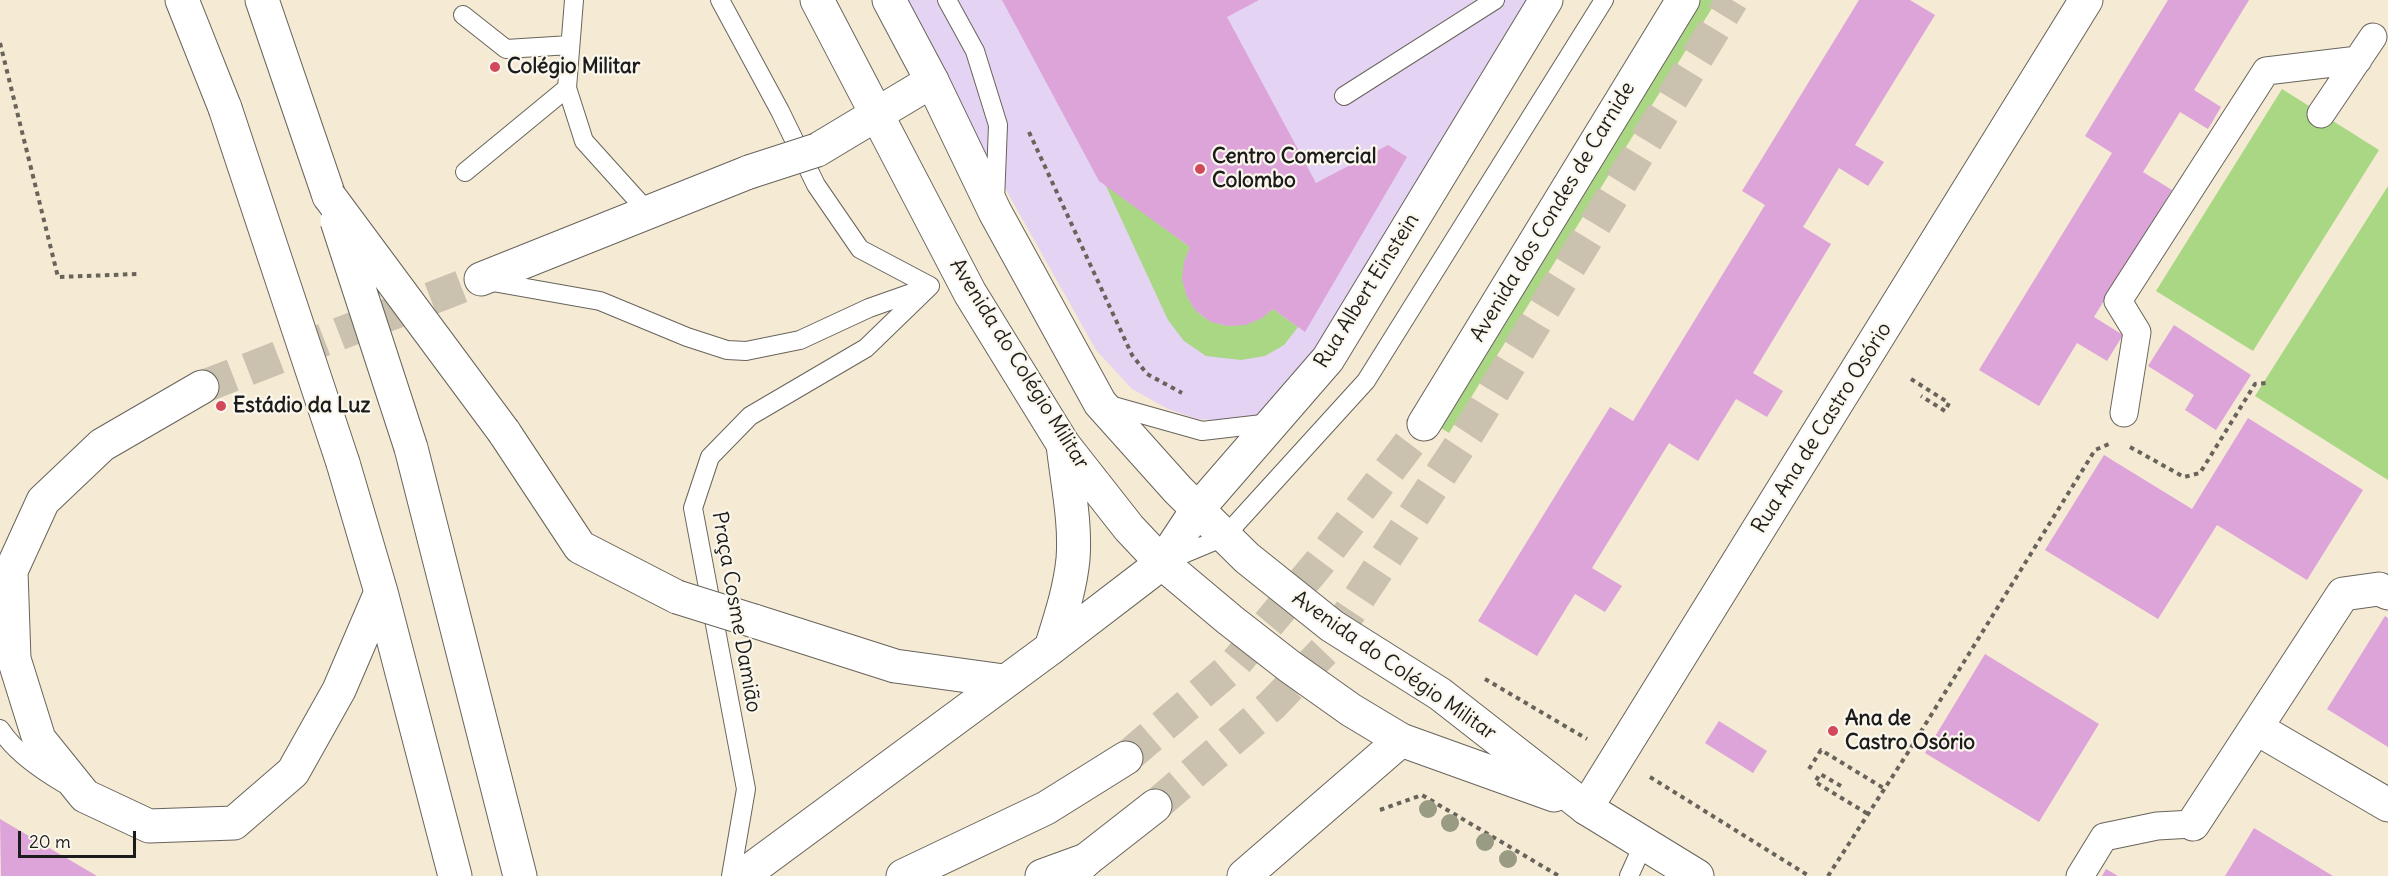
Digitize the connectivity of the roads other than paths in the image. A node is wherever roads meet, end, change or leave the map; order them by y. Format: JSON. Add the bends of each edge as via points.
{"nodes":[{"id":1,"x":182,"y":0,"type":"edge"},
{"id":2,"x":262,"y":0,"type":"edge"},
{"id":3,"x":574,"y":0,"type":"edge"},
{"id":4,"x":720,"y":0,"type":"edge"},
{"id":5,"x":817,"y":0,"type":"edge"},
{"id":6,"x":889,"y":0,"type":"edge"},
{"id":7,"x":947,"y":0,"type":"edge"},
{"id":8,"x":1496,"y":0,"type":"edge"},
{"id":9,"x":1546,"y":0,"type":"edge"},
{"id":10,"x":1604,"y":0,"type":"edge"},
{"id":11,"x":1683,"y":0,"type":"edge"},
{"id":12,"x":2058,"y":0,"type":"edge"},
{"id":13,"x":2085,"y":0,"type":"edge"},
{"id":14,"x":463,"y":15,"type":"dead end"},
{"id":15,"x":2373,"y":37,"type":"dead end"},
{"id":16,"x":570,"y":45,"type":"junction"},
{"id":17,"x":2057,"y":48,"type":"junction"},
{"id":18,"x":2358,"y":60,"type":"junction"},
{"id":19,"x":932,"y":81,"type":"junction"},
{"id":20,"x":567,"y":88,"type":"junction"},
{"id":21,"x":1344,"y":96,"type":"dead end"},
{"id":22,"x":877,"y":114,"type":"junction"},
{"id":23,"x":2321,"y":114,"type":"dead end"},
{"id":24,"x":465,"y":172,"type":"dead end"},
{"id":25,"x":329,"y":196,"type":"junction"},
{"id":26,"x":648,"y":212,"type":"junction"},
{"id":27,"x":995,"y":212,"type":"junction"},
{"id":28,"x":481,"y":279,"type":"joint"},
{"id":29,"x":930,"y":286,"type":"junction"},
{"id":30,"x":202,"y":387,"type":"tunnel mouth"},
{"id":31,"x":1100,"y":403,"type":"junction"},
{"id":32,"x":2124,"y":413,"type":"dead end"},
{"id":33,"x":1271,"y":423,"type":"junction"},
{"id":34,"x":1424,"y":424,"type":"tunnel mouth"},
{"id":35,"x":1063,"y":444,"type":"junction"},
{"id":36,"x":1197,"y":510,"type":"junction"},
{"id":37,"x":1224,"y":537,"type":"junction"},
{"id":38,"x":1162,"y":563,"type":"junction"},
{"id":39,"x":381,"y":592,"type":"junction"},
{"id":40,"x":2388,"y":593,"type":"edge"},
{"id":41,"x":1051,"y":648,"type":"junction"},
{"id":42,"x":1004,"y":681,"type":"junction"},
{"id":43,"x":2256,"y":728,"type":"junction"},
{"id":44,"x":0,"y":729,"type":"edge"},
{"id":45,"x":1401,"y":740,"type":"junction"},
{"id":46,"x":1126,"y":758,"type":"tunnel mouth"},
{"id":47,"x":85,"y":796,"type":"junction"},
{"id":48,"x":2388,"y":805,"type":"edge"},
{"id":49,"x":1155,"y":806,"type":"tunnel mouth"},
{"id":50,"x":1586,"y":808,"type":"junction"},
{"id":51,"x":2193,"y":824,"type":"joint"},
{"id":52,"x":1644,"y":843,"type":"junction"},
{"id":53,"x":1078,"y":868,"type":"edge"},
{"id":54,"x":455,"y":876,"type":"edge"},
{"id":55,"x":520,"y":876,"type":"edge"},
{"id":56,"x":730,"y":876,"type":"edge"},
{"id":57,"x":742,"y":876,"type":"edge"},
{"id":58,"x":903,"y":876,"type":"edge"},
{"id":59,"x":1042,"y":876,"type":"edge"},
{"id":60,"x":1244,"y":876,"type":"edge"},
{"id":61,"x":1629,"y":876,"type":"edge"},
{"id":62,"x":1697,"y":876,"type":"edge"},
{"id":63,"x":2080,"y":876,"type":"edge"}],
"edges":[{"from":1,"to":39,"type":"main road","bridge":true,"via":[[225,108],[343,463]]},
{"from":2,"to":25,"type":"main road"},
{"from":3,"to":16,"type":"lane"},
{"from":4,"to":29,"type":"lane","via":[[816,185],[860,249]]},
{"from":5,"to":22,"type":"main road","name":"Avenida do Colégio Militar"},
{"from":6,"to":19,"type":"main road","name":"Avenida do Colégio Militar"},
{"from":7,"to":27,"type":"lane","via":[[975,51],[998,125]]},
{"from":8,"to":21,"type":"lane"},
{"from":9,"to":33,"type":"main road","name":"Rua Albert Einstein","via":[[1328,359]]},
{"from":10,"to":37,"type":"lane","via":[[1366,381]]},
{"from":11,"to":34,"type":"main road","name":"Avenida dos Condes de Carnide"},
{"from":12,"to":17,"type":"main road","name":"Rua Ana de Castro Osório"},
{"from":13,"to":17,"type":"main road","name":"Rua Ana de Castro Osório"},
{"from":14,"to":16,"type":"lane","via":[[506,49]]},
{"from":15,"to":18,"type":"street"},
{"from":16,"to":20,"type":"lane"},
{"from":17,"to":50,"type":"main road","name":"Rua Ana de Castro Osório"},
{"from":18,"to":23,"type":"street"},
{"from":18,"to":32,"type":"street","via":[[2266,71],[2118,301],[2137,332]]},
{"from":19,"to":22,"type":"main road"},
{"from":19,"to":27,"type":"main road","name":"Avenida do Colégio Militar"},
{"from":20,"to":24,"type":"lane"},
{"from":20,"to":26,"type":"lane","via":[[584,141]]},
{"from":22,"to":26,"type":"main road","bridge":true,"via":[[817,150]]},
{"from":22,"to":35,"type":"main road","name":"Avenida do Colégio Militar","via":[[970,293]]},
{"from":25,"to":42,"type":"main road","bridge":true,"via":[[504,432],[580,547],[677,597],[895,666]]},
{"from":25,"to":55,"type":"main road","bridge":true,"via":[[411,448]]},
{"from":26,"to":28,"type":"main road"},
{"from":27,"to":31,"type":"main road","name":"Avenida do Colégio Militar"},
{"from":28,"to":29,"type":"lane","via":[[600,301],[687,337],[727,350],[746,351],[800,340],[869,308]]},
{"from":29,"to":56,"type":"lane","name":"Praça Cosme Damião","via":[[866,348],[750,416],[710,457],[693,508],[746,789]]},
{"from":30,"to":47,"type":"main road","via":[[102,445],[43,501],[11,571],[14,659],[39,739]]},
{"from":31,"to":33,"type":"lane","via":[[1202,430]]},
{"from":31,"to":36,"type":"main road","name":"Avenida do Colégio Militar"},
{"from":33,"to":36,"type":"main road","name":"Rua Albert Einstein"},
{"from":35,"to":38,"type":"main road","name":"Avenida do Colégio Militar"},
{"from":35,"to":41,"type":"main road","via":[[1073,558],[1066,600]]},
{"from":36,"to":37,"type":"main road","name":"Avenida do Colégio Militar"},
{"from":36,"to":38,"type":"main road","name":"Rua Albert Einstein"},
{"from":37,"to":38,"type":"lane"},
{"from":37,"to":50,"type":"main road","name":"Avenida do Colégio Militar","via":[[1332,627],[1440,694]]},
{"from":38,"to":41,"type":"main road","name":"Rua Albert Einstein"},
{"from":38,"to":45,"type":"main road","name":"Avenida do Colégio Militar","via":[[1289,666]]},
{"from":39,"to":47,"type":"main road","via":[[339,690],[293,772],[234,823],[149,826]]},
{"from":39,"to":54,"type":"main road"},
{"from":40,"to":43,"type":"main road","via":[[2379,589],[2343,594]]},
{"from":41,"to":42,"type":"main road","name":"Rua Albert Einstein"},
{"from":42,"to":57,"type":"main road","name":"Rua Albert Einstein"},
{"from":43,"to":48,"type":"main road"},
{"from":43,"to":51,"type":"main road"},
{"from":44,"to":47,"type":"lane","via":[[8,741],[45,772]]},
{"from":45,"to":50,"type":"main road","name":"Avenida do Colégio Militar"},
{"from":45,"to":60,"type":"main road"},
{"from":46,"to":58,"type":"main road","via":[[1046,808]]},
{"from":49,"to":53,"type":"main road"},
{"from":50,"to":52,"type":"main road","name":"Avenida do Colégio Militar"},
{"from":51,"to":63,"type":"street","via":[[2157,826],[2104,837]]},
{"from":52,"to":61,"type":"lane"},
{"from":52,"to":62,"type":"main road","name":"Avenida do Colégio Militar"},
{"from":53,"to":59,"type":"main road"}]}
